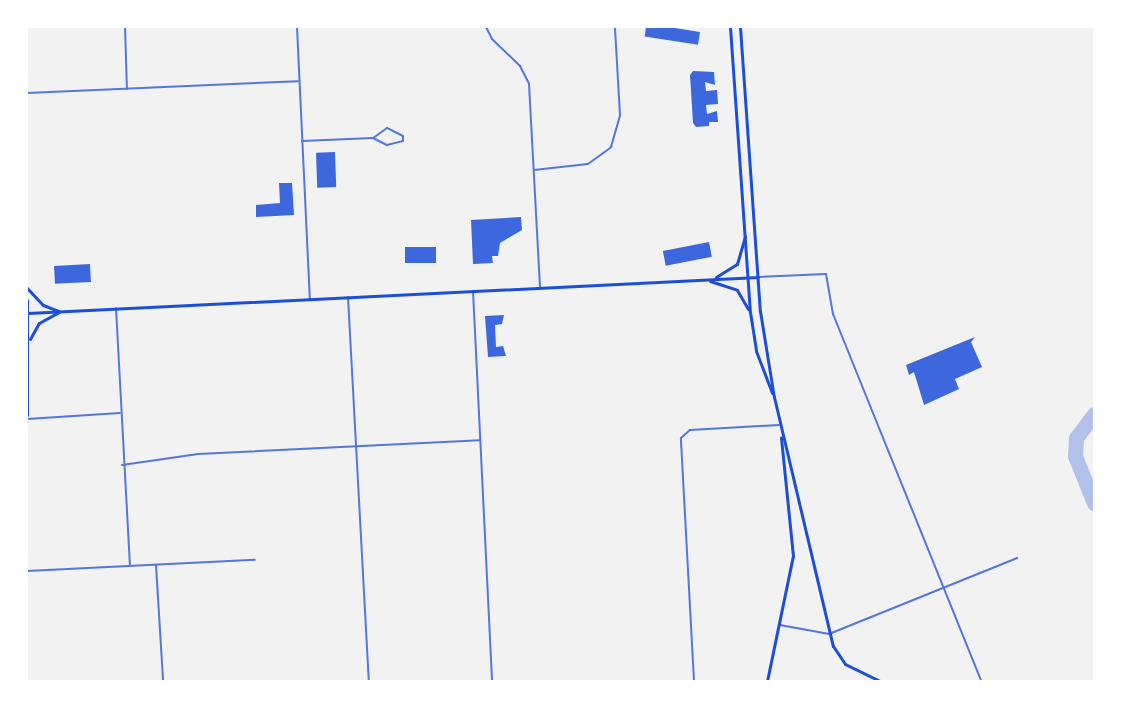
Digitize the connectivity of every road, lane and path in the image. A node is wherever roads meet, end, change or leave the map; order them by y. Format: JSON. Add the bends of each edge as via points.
{"nodes":[{"id":1,"x":125,"y":27,"type":"edge"},
{"id":2,"x":297,"y":27,"type":"edge"},
{"id":3,"x":486,"y":27,"type":"edge"},
{"id":4,"x":615,"y":27,"type":"edge"},
{"id":5,"x":730,"y":27,"type":"edge"},
{"id":6,"x":740,"y":27,"type":"edge"},
{"id":7,"x":298,"y":81,"type":"junction"},
{"id":8,"x":127,"y":89,"type":"junction"},
{"id":9,"x":27,"y":93,"type":"edge"},
{"id":10,"x":373,"y":138,"type":"junction"},
{"id":11,"x":302,"y":141,"type":"junction"},
{"id":12,"x":534,"y":170,"type":"junction"},
{"id":13,"x":746,"y":232,"type":"junction"},
{"id":14,"x":748,"y":277,"type":"junction"},
{"id":15,"x":758,"y":277,"type":"junction"},
{"id":16,"x":706,"y":279,"type":"junction"},
{"id":17,"x":713,"y":279,"type":"junction"},
{"id":18,"x":540,"y":287,"type":"junction"},
{"id":19,"x":27,"y":288,"type":"edge"},
{"id":20,"x":473,"y":291,"type":"junction"},
{"id":21,"x":348,"y":297,"type":"junction"},
{"id":22,"x":310,"y":299,"type":"junction"},
{"id":23,"x":27,"y":300,"type":"edge"},
{"id":24,"x":116,"y":308,"type":"junction"},
{"id":25,"x":61,"y":311,"type":"junction"},
{"id":26,"x":750,"y":312,"type":"junction"},
{"id":27,"x":27,"y":313,"type":"edge"},
{"id":28,"x":29,"y":342,"type":"junction"},
{"id":29,"x":774,"y":397,"type":"junction"},
{"id":30,"x":120,"y":413,"type":"junction"},
{"id":31,"x":27,"y":417,"type":"edge"},
{"id":32,"x":780,"y":425,"type":"junction"},
{"id":33,"x":781,"y":430,"type":"junction"},
{"id":34,"x":480,"y":440,"type":"junction"},
{"id":35,"x":356,"y":447,"type":"junction"},
{"id":36,"x":122,"y":465,"type":"junction"},
{"id":37,"x":1017,"y":558,"type":"dead end"},
{"id":38,"x":255,"y":560,"type":"dead end"},
{"id":39,"x":156,"y":565,"type":"junction"},
{"id":40,"x":130,"y":566,"type":"junction"},
{"id":41,"x":27,"y":571,"type":"edge"},
{"id":42,"x":944,"y":588,"type":"junction"},
{"id":43,"x":780,"y":625,"type":"junction"},
{"id":44,"x":830,"y":634,"type":"junction"},
{"id":45,"x":163,"y":681,"type":"edge"},
{"id":46,"x":369,"y":681,"type":"edge"},
{"id":47,"x":492,"y":681,"type":"edge"},
{"id":48,"x":694,"y":681,"type":"edge"},
{"id":49,"x":767,"y":681,"type":"edge"},
{"id":50,"x":880,"y":681,"type":"edge"},
{"id":51,"x":981,"y":681,"type":"edge"}],
"edges":[{"from":1,"to":8,"type":"street"},
{"from":2,"to":7,"type":"street"},
{"from":3,"to":12,"type":"street","via":[[527,78]]},
{"from":4,"to":12,"type":"street","via":[[620,115],[611,147],[588,164]]},
{"from":5,"to":13,"type":"main road"},
{"from":6,"to":15,"type":"main road"},
{"from":7,"to":8,"type":"street"},
{"from":7,"to":11,"type":"street"},
{"from":8,"to":9,"type":"street"},
{"from":10,"to":10,"type":"street","via":[[395,145],[403,141],[403,136],[387,128]]},
{"from":10,"to":11,"type":"street"},
{"from":11,"to":22,"type":"street"},
{"from":12,"to":18,"type":"street"},
{"from":13,"to":14,"type":"main road"},
{"from":13,"to":17,"type":"main road","via":[[737,264]]},
{"from":14,"to":15,"type":"main road"},
{"from":14,"to":17,"type":"main road"},
{"from":14,"to":26,"type":"main road"},
{"from":15,"to":29,"type":"main road"},
{"from":15,"to":42,"type":"street","via":[[826,274],[833,314]]},
{"from":16,"to":17,"type":"main road"},
{"from":16,"to":18,"type":"main road"},
{"from":16,"to":26,"type":"main road","via":[[737,290]]},
{"from":18,"to":20,"type":"main road"},
{"from":19,"to":25,"type":"main road","via":[[43,305]]},
{"from":20,"to":21,"type":"main road"},
{"from":20,"to":34,"type":"street"},
{"from":21,"to":22,"type":"main road"},
{"from":21,"to":35,"type":"street"},
{"from":22,"to":24,"type":"main road"},
{"from":23,"to":27,"type":"main road"},
{"from":24,"to":25,"type":"main road"},
{"from":24,"to":30,"type":"street"},
{"from":25,"to":27,"type":"main road"},
{"from":25,"to":28,"type":"main road","via":[[39,323]]},
{"from":26,"to":29,"type":"main road","via":[[756,351]]},
{"from":27,"to":28,"type":"main road"},
{"from":28,"to":31,"type":"main road"},
{"from":29,"to":32,"type":"main road"},
{"from":30,"to":31,"type":"street"},
{"from":30,"to":36,"type":"street"},
{"from":32,"to":33,"type":"main road"},
{"from":32,"to":48,"type":"street","via":[[690,430],[681,438]]},
{"from":33,"to":43,"type":"main road","via":[[782,480],[793,544]]},
{"from":33,"to":44,"type":"main road"},
{"from":34,"to":35,"type":"street"},
{"from":34,"to":47,"type":"street"},
{"from":35,"to":36,"type":"street","via":[[198,454]]},
{"from":35,"to":46,"type":"street"},
{"from":36,"to":40,"type":"street"},
{"from":37,"to":42,"type":"street"},
{"from":38,"to":39,"type":"street"},
{"from":39,"to":40,"type":"street"},
{"from":39,"to":45,"type":"street"},
{"from":40,"to":41,"type":"street"},
{"from":42,"to":44,"type":"street"},
{"from":42,"to":51,"type":"street"},
{"from":43,"to":44,"type":"street"},
{"from":43,"to":49,"type":"main road"},
{"from":44,"to":50,"type":"main road","via":[[835,651],[845,664]]}]}
